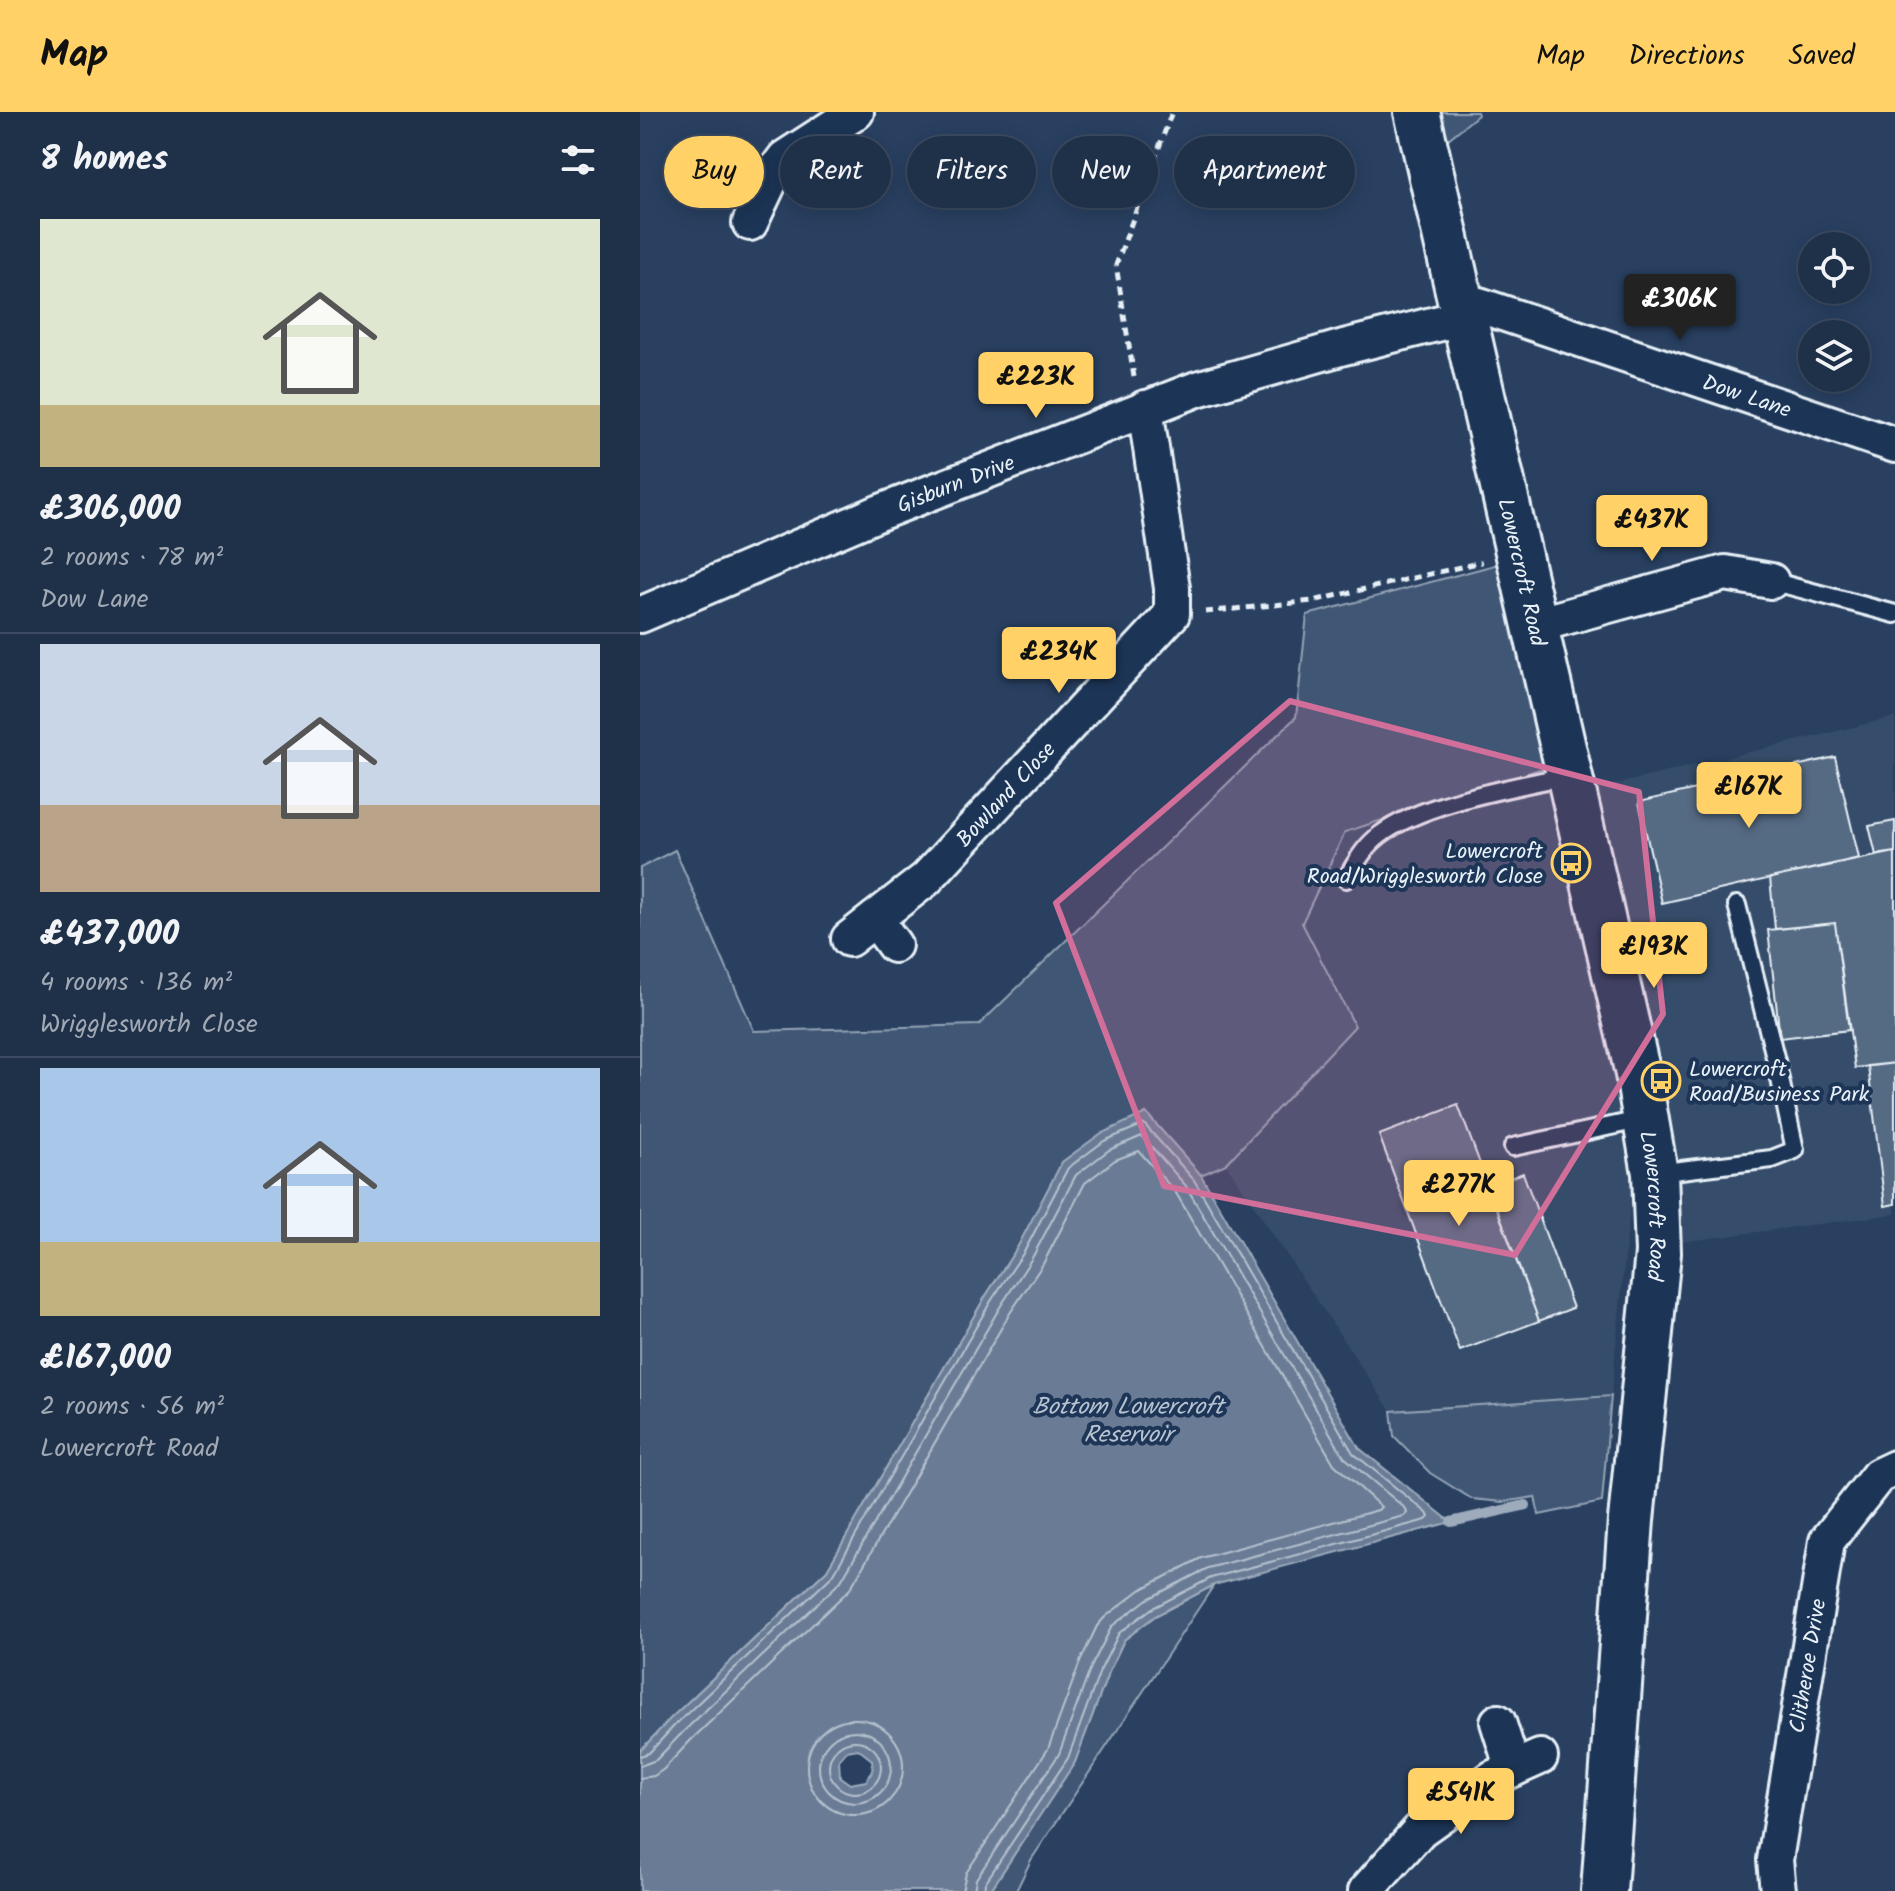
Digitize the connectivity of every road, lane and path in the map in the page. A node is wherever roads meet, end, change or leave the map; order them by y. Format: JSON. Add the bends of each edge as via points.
{"nodes":[{"id":1,"x":856,"y":112,"type":"edge"},
{"id":2,"x":1172,"y":112,"type":"edge"},
{"id":3,"x":1417,"y":112,"type":"edge"},
{"id":4,"x":745,"y":229,"type":"dead end"},
{"id":5,"x":1463,"y":312,"type":"junction"},
{"id":6,"x":1145,"y":408,"type":"junction"},
{"id":7,"x":1895,"y":445,"type":"edge"},
{"id":8,"x":1519,"y":553,"type":"junction"},
{"id":9,"x":1771,"y":581,"type":"joint"},
{"id":10,"x":1173,"y":607,"type":"junction"},
{"id":11,"x":1895,"y":614,"type":"edge"},
{"id":12,"x":640,"y":615,"type":"edge"},
{"id":13,"x":1536,"y":625,"type":"junction"},
{"id":14,"x":1571,"y":775,"type":"junction"},
{"id":15,"x":1346,"y":879,"type":"dead end"},
{"id":16,"x":1737,"y":905,"type":"dead end"},
{"id":17,"x":873,"y":934,"type":"dead end"},
{"id":18,"x":1646,"y":1119,"type":"junction"},
{"id":19,"x":1513,"y":1147,"type":"dead end"},
{"id":20,"x":1655,"y":1173,"type":"junction"},
{"id":21,"x":1895,"y":1468,"type":"edge"},
{"id":22,"x":1498,"y":1722,"type":"dead end"},
{"id":23,"x":1366,"y":1891,"type":"edge"},
{"id":24,"x":1604,"y":1891,"type":"edge"},
{"id":25,"x":1778,"y":1891,"type":"edge"}],
"edges":[{"from":1,"to":4,"type":"street","via":[[785,158]]},
{"from":2,"to":6,"type":"path","via":[[1116,265],[1135,384]]},
{"from":3,"to":5,"type":"street","name":"Lowercroft Road"},
{"from":5,"to":6,"type":"street","name":"Gisburn Drive"},
{"from":5,"to":7,"type":"street","name":"Dow Lane","via":[[1479,305]]},
{"from":5,"to":8,"type":"street","name":"Lowercroft Road"},
{"from":6,"to":10,"type":"street"},
{"from":6,"to":12,"type":"street","name":"Gisburn Drive"},
{"from":8,"to":10,"type":"path","via":[[1313,601],[1198,613]]},
{"from":8,"to":13,"type":"street","name":"Lowercroft Road"},
{"from":9,"to":11,"type":"lane"},
{"from":9,"to":13,"type":"street","via":[[1725,573]]},
{"from":10,"to":17,"type":"street","name":"Bowland Close","via":[[1160,630]]},
{"from":13,"to":14,"type":"street","name":"Lowercroft Road"},
{"from":14,"to":15,"type":"lane","via":[[1479,795],[1411,818],[1381,834]]},
{"from":14,"to":18,"type":"street","name":"Lowercroft Road"},
{"from":16,"to":20,"type":"lane","via":[[1795,1150],[1772,1159]]},
{"from":18,"to":19,"type":"lane"},
{"from":18,"to":20,"type":"street","name":"Lowercroft Road"},
{"from":20,"to":24,"type":"street","name":"Lowercroft Road","via":[[1658,1253],[1631,1520]]},
{"from":21,"to":25,"type":"street","name":"Clitheroe Drive","via":[[1878,1476],[1827,1541],[1775,1860]]},
{"from":22,"to":23,"type":"street","via":[[1526,1763],[1493,1778],[1420,1830]]}]}
